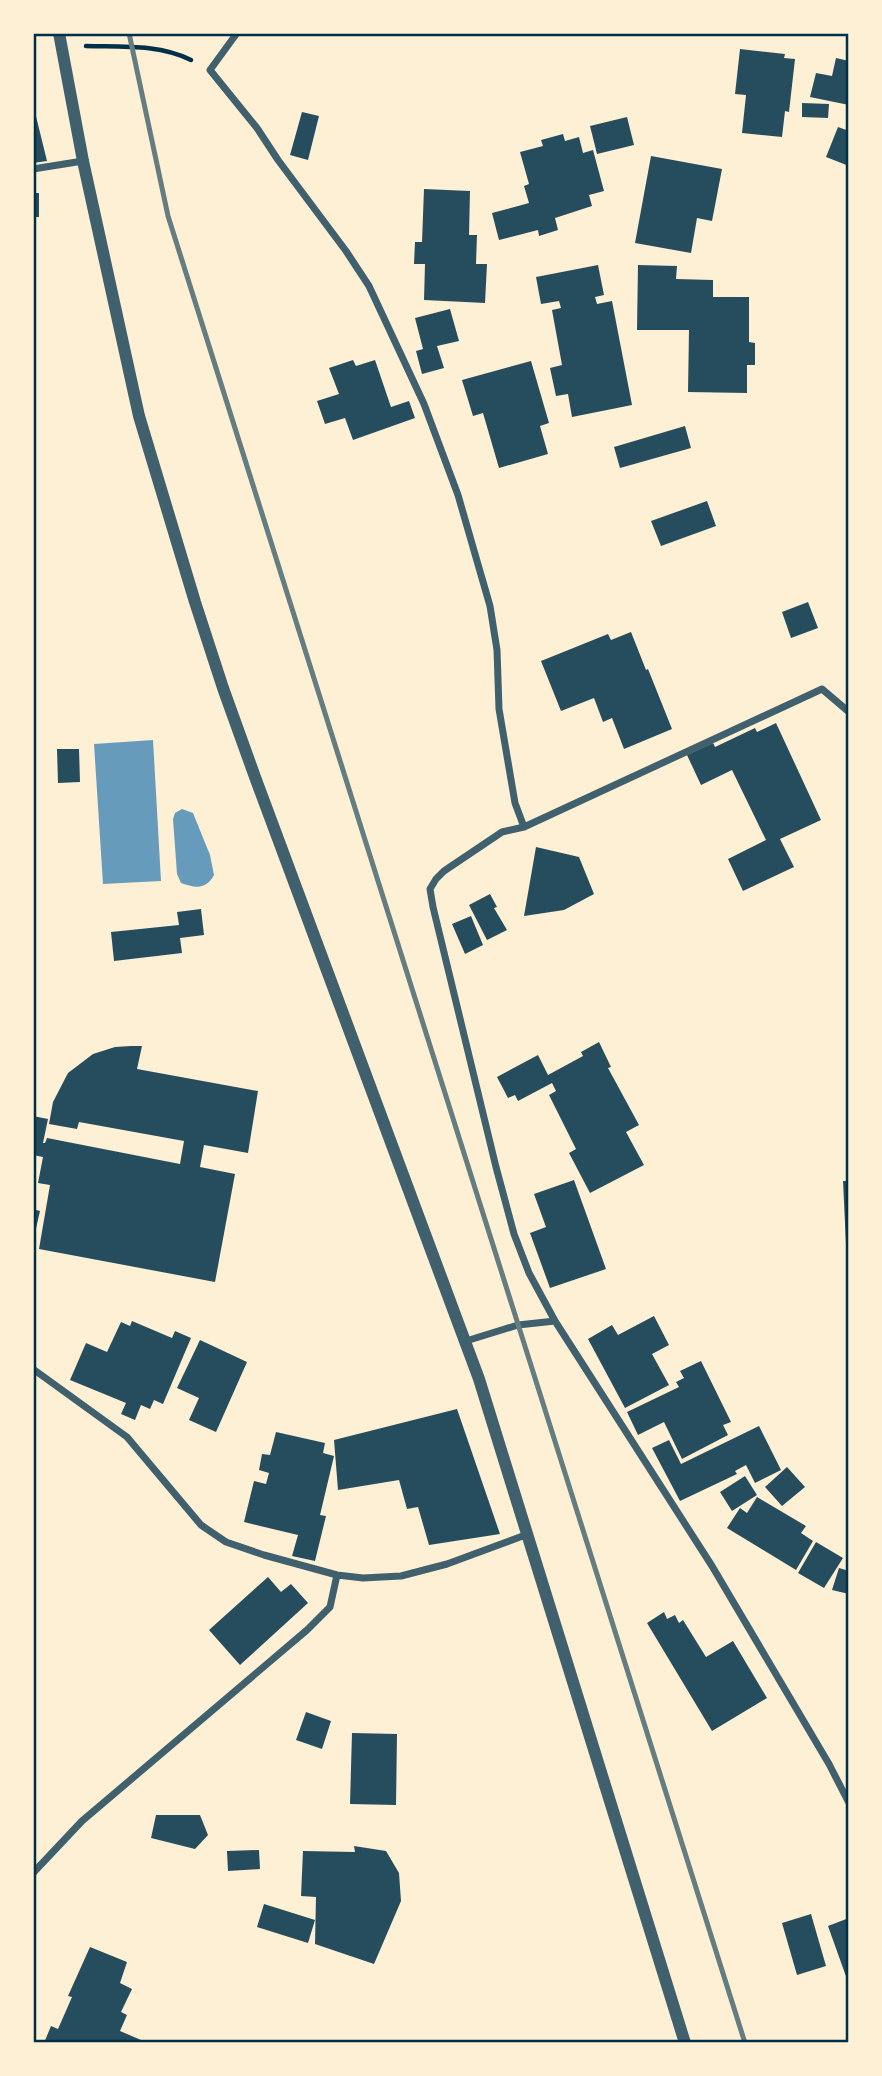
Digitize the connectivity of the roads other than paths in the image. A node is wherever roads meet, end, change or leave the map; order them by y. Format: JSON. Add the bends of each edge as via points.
{"nodes":[{"id":1,"x":237,"y":33,"type":"edge"},
{"id":2,"x":60,"y":39,"type":"edge"},
{"id":3,"x":83,"y":161,"type":"junction"},
{"id":4,"x":33,"y":169,"type":"edge"},
{"id":5,"x":849,"y":712,"type":"edge"},
{"id":6,"x":524,"y":827,"type":"junction"},
{"id":7,"x":555,"y":1321,"type":"junction"},
{"id":8,"x":466,"y":1341,"type":"junction"},
{"id":9,"x":33,"y":1369,"type":"edge"},
{"id":10,"x":528,"y":1534,"type":"junction"},
{"id":11,"x":337,"y":1576,"type":"junction"},
{"id":12,"x":849,"y":1803,"type":"edge"},
{"id":13,"x":33,"y":1873,"type":"edge"},
{"id":14,"x":685,"y":2043,"type":"edge"}],
"edges":[{"from":1,"to":6,"type":"street","via":[[210,70],[369,286],[424,404],[458,495],[490,606],[499,709],[514,803]]},
{"from":2,"to":3,"type":"street"},
{"from":3,"to":4,"type":"street"},
{"from":3,"to":8,"type":"street","via":[[139,416],[223,688]]},
{"from":5,"to":6,"type":"street","via":[[822,689]]},
{"from":6,"to":7,"type":"street","via":[[502,832],[478,847],[444,870],[430,889],[514,1234]]},
{"from":7,"to":8,"type":"street","via":[[519,1325]]},
{"from":7,"to":12,"type":"street","via":[[712,1566]]},
{"from":8,"to":10,"type":"street"},
{"from":9,"to":11,"type":"street","via":[[127,1437],[213,1534],[264,1555]]},
{"from":10,"to":11,"type":"street","via":[[401,1576]]},
{"from":10,"to":14,"type":"street"},
{"from":11,"to":13,"type":"street","via":[[330,1607],[307,1630],[82,1821]]}]}
